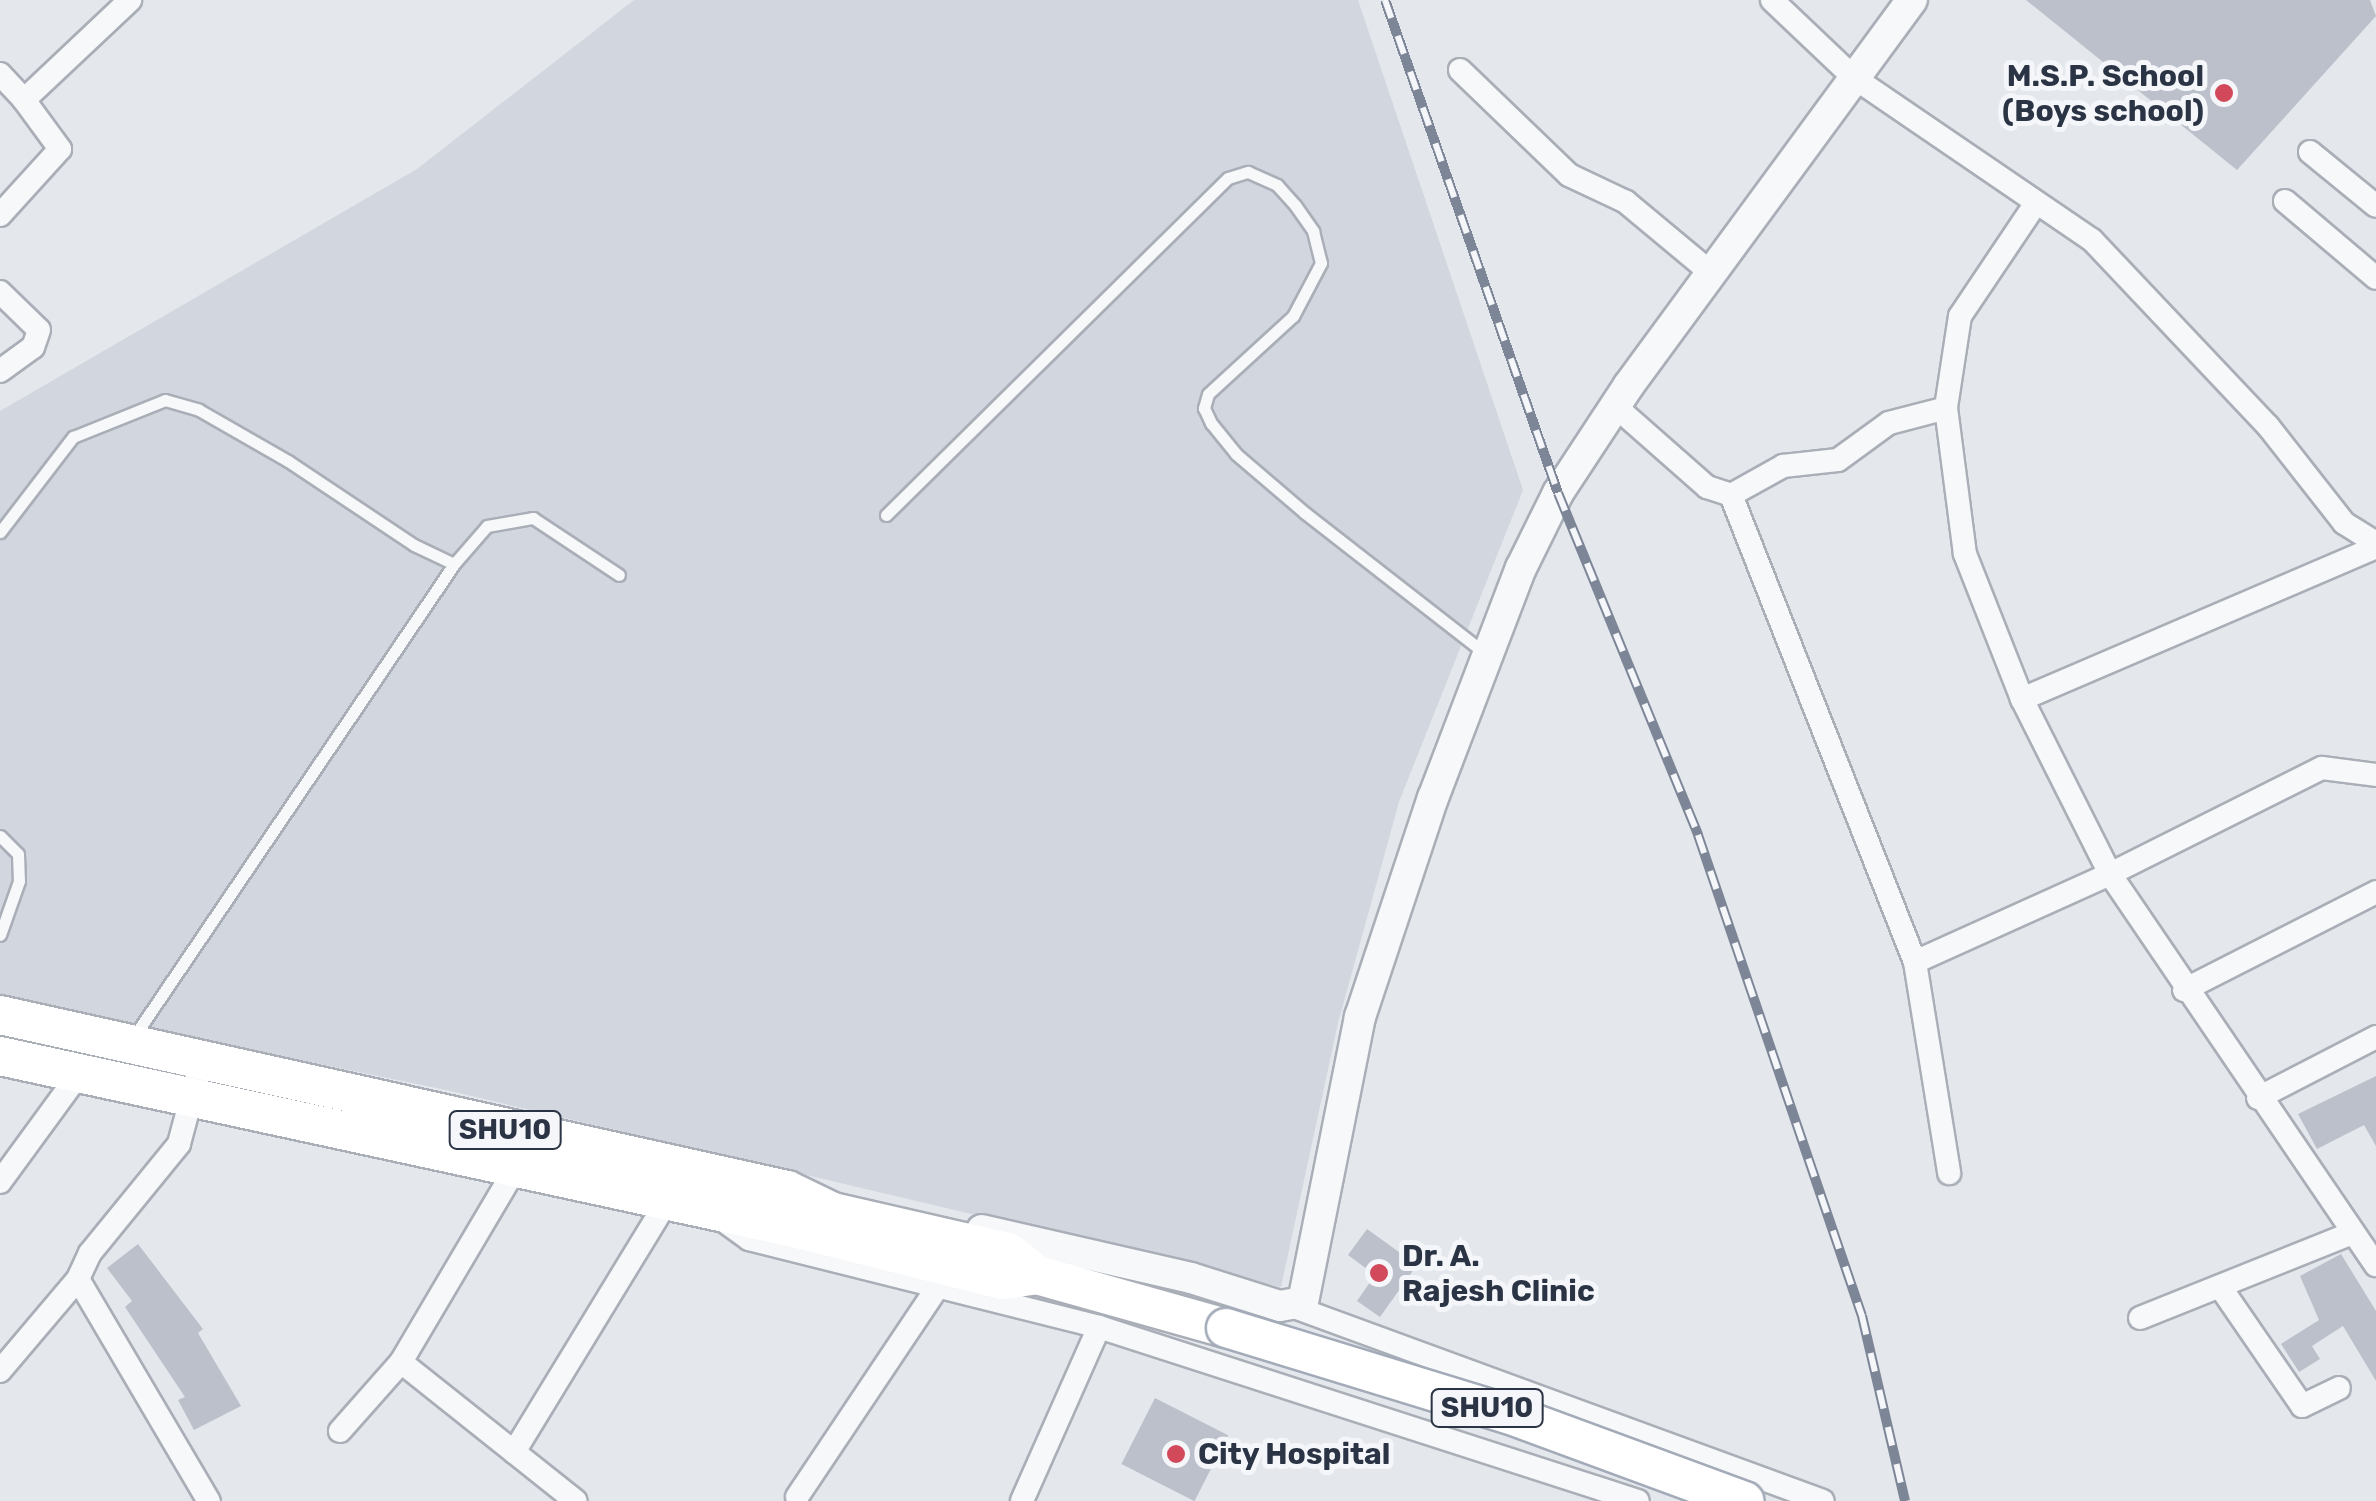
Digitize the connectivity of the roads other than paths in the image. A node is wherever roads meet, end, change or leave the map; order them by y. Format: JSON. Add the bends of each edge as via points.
{"nodes":[{"id":1,"x":130,"y":0,"type":"edge"},
{"id":2,"x":1772,"y":0,"type":"edge"},
{"id":3,"x":1912,"y":0,"type":"edge"},
{"id":4,"x":1460,"y":70,"type":"dead end"},
{"id":5,"x":0,"y":74,"type":"edge"},
{"id":6,"x":1853,"y":78,"type":"junction"},
{"id":7,"x":24,"y":100,"type":"junction"},
{"id":8,"x":2310,"y":152,"type":"dead end"},
{"id":9,"x":2285,"y":201,"type":"dead end"},
{"id":10,"x":2036,"y":204,"type":"junction"},
{"id":11,"x":2376,"y":206,"type":"edge"},
{"id":12,"x":0,"y":214,"type":"edge"},
{"id":13,"x":1710,"y":272,"type":"junction"},
{"id":14,"x":2376,"y":278,"type":"edge"},
{"id":15,"x":0,"y":292,"type":"edge"},
{"id":16,"x":0,"y":372,"type":"edge"},
{"id":17,"x":1615,"y":406,"type":"junction"},
{"id":18,"x":1946,"y":408,"type":"junction"},
{"id":19,"x":1731,"y":495,"type":"junction"},
{"id":20,"x":886,"y":515,"type":"dead end"},
{"id":21,"x":0,"y":532,"type":"edge"},
{"id":22,"x":2375,"y":545,"type":"edge"},
{"id":23,"x":454,"y":564,"type":"junction"},
{"id":24,"x":619,"y":575,"type":"dead end"},
{"id":25,"x":1486,"y":654,"type":"junction"},
{"id":26,"x":2022,"y":699,"type":"junction"},
{"id":27,"x":2376,"y":775,"type":"edge"},
{"id":28,"x":0,"y":836,"type":"edge"},
{"id":29,"x":2110,"y":874,"type":"junction"},
{"id":30,"x":2376,"y":892,"type":"edge"},
{"id":31,"x":0,"y":935,"type":"edge"},
{"id":32,"x":1914,"y":962,"type":"junction"},
{"id":33,"x":2184,"y":990,"type":"junction"},
{"id":34,"x":0,"y":1015,"type":"edge"},
{"id":35,"x":2376,"y":1037,"type":"edge"},
{"id":36,"x":130,"y":1042,"type":"junction"},
{"id":37,"x":0,"y":1056,"type":"edge"},
{"id":38,"x":202,"y":1058,"type":"junction"},
{"id":39,"x":79,"y":1074,"type":"junction"},
{"id":40,"x":2258,"y":1098,"type":"junction"},
{"id":41,"x":192,"y":1099,"type":"junction"},
{"id":42,"x":514,"y":1172,"type":"junction"},
{"id":43,"x":1949,"y":1173,"type":"dead end"},
{"id":44,"x":0,"y":1182,"type":"edge"},
{"id":45,"x":667,"y":1202,"type":"junction"},
{"id":46,"x":709,"y":1210,"type":"junction"},
{"id":47,"x":833,"y":1212,"type":"junction"},
{"id":48,"x":2350,"y":1234,"type":"junction"},
{"id":49,"x":2374,"y":1260,"type":"edge"},
{"id":50,"x":1037,"y":1275,"type":"junction"},
{"id":51,"x":78,"y":1279,"type":"junction"},
{"id":52,"x":938,"y":1286,"type":"junction"},
{"id":53,"x":2221,"y":1288,"type":"junction"},
{"id":54,"x":1294,"y":1307,"type":"junction"},
{"id":55,"x":2140,"y":1318,"type":"dead end"},
{"id":56,"x":1099,"y":1327,"type":"junction"},
{"id":57,"x":401,"y":1362,"type":"junction"},
{"id":58,"x":0,"y":1370,"type":"edge"},
{"id":59,"x":1502,"y":1382,"type":"junction"},
{"id":60,"x":2339,"y":1388,"type":"dead end"},
{"id":61,"x":340,"y":1432,"type":"dead end"},
{"id":62,"x":514,"y":1452,"type":"junction"},
{"id":63,"x":1487,"y":1452,"type":"junction"},
{"id":64,"x":798,"y":1497,"type":"dead end"},
{"id":65,"x":209,"y":1501,"type":"edge"},
{"id":66,"x":576,"y":1501,"type":"edge"},
{"id":67,"x":1022,"y":1501,"type":"edge"},
{"id":68,"x":1638,"y":1501,"type":"edge"},
{"id":69,"x":1744,"y":1501,"type":"edge"},
{"id":70,"x":1822,"y":1501,"type":"edge"}],
"edges":[{"from":1,"to":7,"type":"street"},
{"from":2,"to":6,"type":"street"},
{"from":3,"to":6,"type":"street"},
{"from":4,"to":13,"type":"street","via":[[1569,175],[1626,202]]},
{"from":5,"to":7,"type":"street"},
{"from":6,"to":10,"type":"street"},
{"from":6,"to":13,"type":"street"},
{"from":7,"to":12,"type":"street","via":[[60,149]]},
{"from":8,"to":11,"type":"street"},
{"from":9,"to":14,"type":"street"},
{"from":10,"to":18,"type":"street","via":[[1960,316]]},
{"from":10,"to":22,"type":"street","via":[[2092,240],[2268,426],[2344,523]]},
{"from":13,"to":17,"type":"street"},
{"from":15,"to":16,"type":"street","via":[[40,330],[33,347]]},
{"from":17,"to":19,"type":"street","via":[[1706,488]]},
{"from":17,"to":25,"type":"street","via":[[1558,493]]},
{"from":18,"to":19,"type":"street","via":[[1889,422],[1838,460],[1783,466]]},
{"from":18,"to":26,"type":"street","via":[[1965,554]]},
{"from":19,"to":32,"type":"street"},
{"from":20,"to":25,"type":"lane","via":[[1228,178],[1248,172],[1277,184],[1295,204],[1321,262],[1293,316],[1208,394],[1204,408],[1211,423],[1236,454],[1305,513]]},
{"from":21,"to":23,"type":"lane","via":[[73,437],[165,400],[199,410]]},
{"from":22,"to":26,"type":"street","via":[[2236,612]]},
{"from":23,"to":24,"type":"lane","via":[[487,526],[533,518]]},
{"from":23,"to":36,"type":"lane"},
{"from":25,"to":54,"type":"street","via":[[1360,1017],[1320,1193],[1311,1283]]},
{"from":26,"to":29,"type":"street"},
{"from":27,"to":29,"type":"street","via":[[2322,768]]},
{"from":28,"to":31,"type":"lane","via":[[18,854],[19,882]]},
{"from":29,"to":32,"type":"street"},
{"from":29,"to":33,"type":"street"},
{"from":30,"to":33,"type":"street"},
{"from":32,"to":43,"type":"street"},
{"from":33,"to":40,"type":"street"},
{"from":34,"to":36,"type":"main road","number":"SHU10"},
{"from":35,"to":40,"type":"street"},
{"from":36,"to":38,"type":"main road","number":"SHU10"},
{"from":37,"to":39,"type":"main road","number":"SHU10"},
{"from":38,"to":41,"type":"street"},
{"from":38,"to":47,"type":"main road","number":"SHU10","via":[[786,1190]]},
{"from":39,"to":41,"type":"main road","number":"SHU10"},
{"from":39,"to":44,"type":"street"},
{"from":40,"to":48,"type":"street"},
{"from":41,"to":42,"type":"main road","number":"SHU10"},
{"from":41,"to":51,"type":"street","via":[[179,1144],[90,1253]]},
{"from":42,"to":45,"type":"main road","number":"SHU10"},
{"from":42,"to":57,"type":"street"},
{"from":45,"to":46,"type":"main road","number":"SHU10"},
{"from":45,"to":62,"type":"street"},
{"from":46,"to":50,"type":"main road","number":"SHU10","via":[[1003,1280]]},
{"from":46,"to":52,"type":"street","via":[[749,1239]]},
{"from":47,"to":50,"type":"main road","number":"SHU10","via":[[1008,1252]]},
{"from":47,"to":54,"type":"street","via":[[880,1204]]},
{"from":48,"to":49,"type":"street"},
{"from":48,"to":53,"type":"street"},
{"from":50,"to":69,"type":"main road","number":"SHU10","bridge":true,"via":[[1508,1414]]},
{"from":51,"to":58,"type":"street"},
{"from":51,"to":65,"type":"street"},
{"from":52,"to":56,"type":"street"},
{"from":52,"to":64,"type":"street"},
{"from":53,"to":55,"type":"street"},
{"from":53,"to":60,"type":"street","via":[[2302,1406]]},
{"from":54,"to":59,"type":"street"},
{"from":56,"to":63,"type":"street"},
{"from":56,"to":67,"type":"street"},
{"from":57,"to":61,"type":"street"},
{"from":57,"to":62,"type":"street"},
{"from":59,"to":63,"type":"street"},
{"from":59,"to":70,"type":"street"},
{"from":62,"to":66,"type":"street"},
{"from":63,"to":68,"type":"street"}]}
